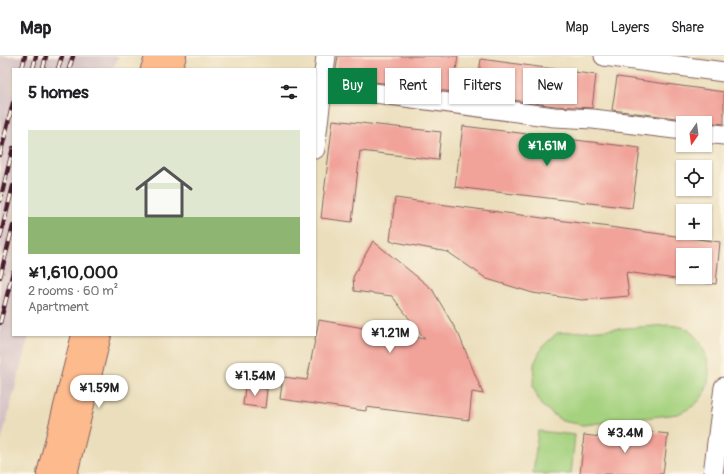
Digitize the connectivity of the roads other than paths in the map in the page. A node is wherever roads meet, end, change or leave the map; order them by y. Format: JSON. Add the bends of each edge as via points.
{"nodes":[{"id":1,"x":157,"y":56,"type":"edge"},
{"id":2,"x":176,"y":56,"type":"edge"},
{"id":3,"x":326,"y":56,"type":"edge"},
{"id":4,"x":604,"y":56,"type":"edge"},
{"id":5,"x":152,"y":68,"type":"edge"},
{"id":6,"x":170,"y":68,"type":"edge"},
{"id":7,"x":724,"y":72,"type":"edge"},
{"id":8,"x":322,"y":86,"type":"junction"},
{"id":9,"x":676,"y":129,"type":"edge"},
{"id":10,"x":712,"y":134,"type":"edge"},
{"id":11,"x":724,"y":135,"type":"edge"},
{"id":12,"x":316,"y":140,"type":"edge"},
{"id":13,"x":83,"y":336,"type":"edge"},
{"id":14,"x":100,"y":336,"type":"edge"},
{"id":15,"x":724,"y":387,"type":"edge"},
{"id":16,"x":48,"y":474,"type":"edge"},
{"id":17,"x":66,"y":474,"type":"edge"},
{"id":18,"x":713,"y":474,"type":"edge"}],
"edges":[{"from":1,"to":5,"type":"main road"},
{"from":2,"to":6,"type":"main road"},
{"from":3,"to":8,"type":"street"},
{"from":4,"to":7,"type":"street"},
{"from":8,"to":9,"type":"street","via":[[554,117]]},
{"from":8,"to":12,"type":"street"},
{"from":10,"to":11,"type":"street"},
{"from":13,"to":16,"type":"main road"},
{"from":14,"to":17,"type":"main road"},
{"from":15,"to":18,"type":"street"}]}
